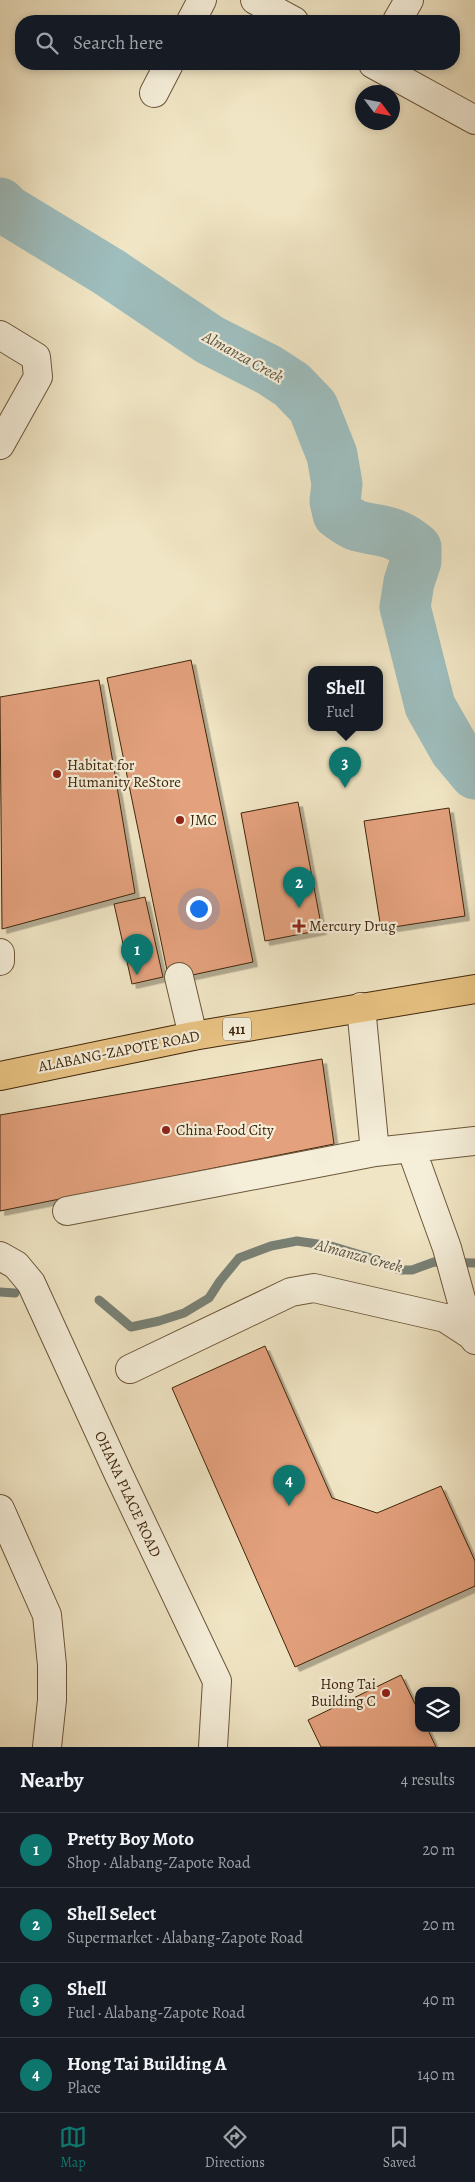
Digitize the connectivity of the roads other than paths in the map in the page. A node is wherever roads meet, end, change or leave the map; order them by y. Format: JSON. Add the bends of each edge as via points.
{"nodes":[{"id":1,"x":202,"y":0,"type":"edge"},
{"id":2,"x":255,"y":0,"type":"edge"},
{"id":3,"x":409,"y":0,"type":"edge"},
{"id":4,"x":194,"y":15,"type":"edge"},
{"id":5,"x":283,"y":15,"type":"edge"},
{"id":6,"x":400,"y":15,"type":"edge"},
{"id":7,"x":166,"y":70,"type":"edge"},
{"id":8,"x":384,"y":70,"type":"edge"},
{"id":9,"x":154,"y":93,"type":"dead end"},
{"id":10,"x":475,"y":120,"type":"edge"},
{"id":11,"x":0,"y":335,"type":"edge"},
{"id":12,"x":0,"y":446,"type":"edge"},
{"id":13,"x":0,"y":953,"type":"edge"},
{"id":14,"x":0,"y":960,"type":"edge"},
{"id":15,"x":179,"y":977,"type":"dead end"},
{"id":16,"x":475,"y":989,"type":"edge"},
{"id":17,"x":362,"y":1007,"type":"junction"},
{"id":18,"x":194,"y":1036,"type":"junction"},
{"id":19,"x":0,"y":1076,"type":"edge"},
{"id":20,"x":475,"y":1141,"type":"edge"},
{"id":21,"x":411,"y":1148,"type":"junction"},
{"id":22,"x":375,"y":1152,"type":"junction"},
{"id":23,"x":67,"y":1211,"type":"dead end"},
{"id":24,"x":0,"y":1256,"type":"edge"},
{"id":25,"x":473,"y":1337,"type":"edge"},
{"id":26,"x":130,"y":1369,"type":"dead end"},
{"id":27,"x":0,"y":1509,"type":"edge"},
{"id":28,"x":47,"y":1747,"type":"edge"},
{"id":29,"x":213,"y":1747,"type":"edge"}],
"edges":[{"from":1,"to":4,"type":"street"},
{"from":2,"to":5,"type":"street"},
{"from":3,"to":6,"type":"street"},
{"from":7,"to":9,"type":"street"},
{"from":8,"to":10,"type":"street"},
{"from":11,"to":12,"type":"street","via":[[36,357],[38,377]]},
{"from":13,"to":14,"type":"street"},
{"from":15,"to":18,"type":"street"},
{"from":16,"to":17,"type":"highway","name":"ALABANG-ZAPOTE ROAD","number":"411"},
{"from":17,"to":18,"type":"highway","name":"ALABANG-ZAPOTE ROAD","number":"411"},
{"from":17,"to":22,"type":"street"},
{"from":18,"to":19,"type":"highway","name":"ALABANG-ZAPOTE ROAD","number":"411"},
{"from":20,"to":21,"type":"street"},
{"from":21,"to":22,"type":"street"},
{"from":21,"to":25,"type":"street","via":[[448,1248]]},
{"from":22,"to":23,"type":"street"},
{"from":24,"to":29,"type":"street","name":"OHANA PLACE ROAD","via":[[16,1265],[31,1283],[217,1681]]},
{"from":25,"to":26,"type":"street","via":[[445,1318],[314,1288],[291,1292]]},
{"from":27,"to":28,"type":"street","via":[[46,1615],[52,1664]]}]}
